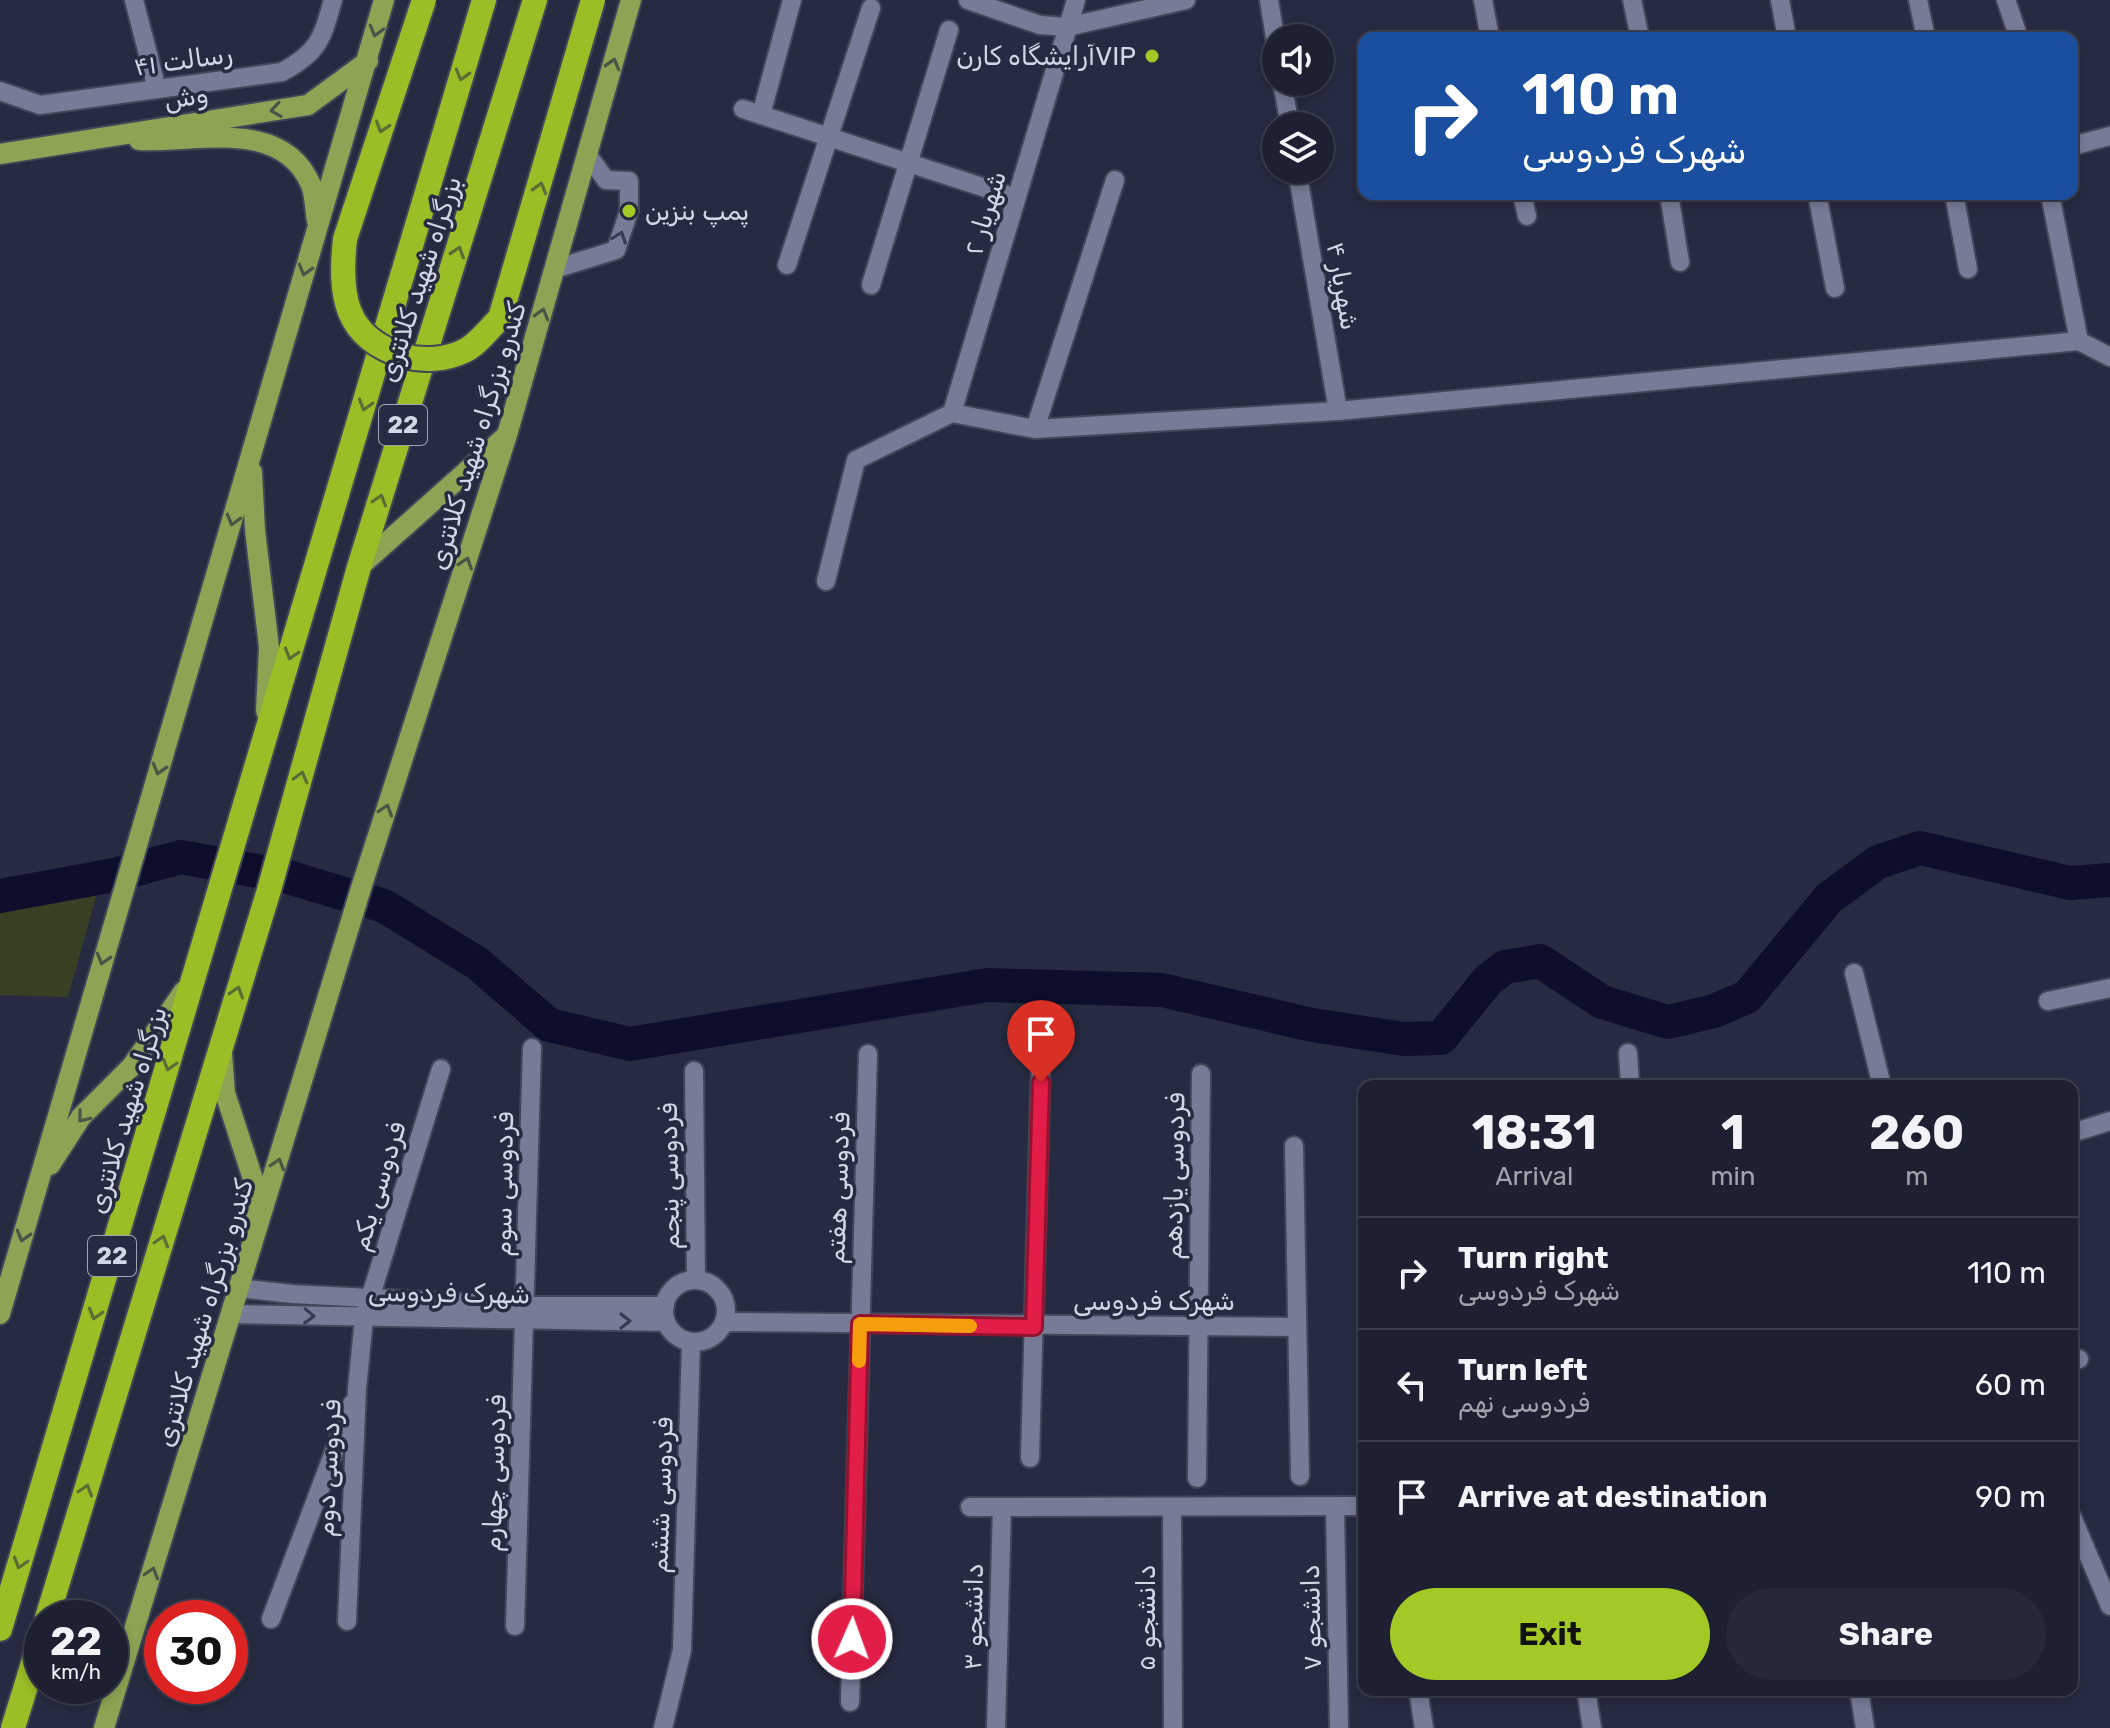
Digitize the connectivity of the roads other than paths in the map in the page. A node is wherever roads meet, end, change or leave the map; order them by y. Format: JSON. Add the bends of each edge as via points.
{"nodes":[{"id":1,"x":134,"y":0,"type":"edge"},
{"id":2,"x":333,"y":0,"type":"edge"},
{"id":3,"x":384,"y":0,"type":"edge"},
{"id":4,"x":418,"y":0,"type":"edge"},
{"id":5,"x":424,"y":0,"type":"edge"},
{"id":6,"x":484,"y":0,"type":"edge"},
{"id":7,"x":535,"y":0,"type":"edge"},
{"id":8,"x":593,"y":0,"type":"edge"},
{"id":9,"x":631,"y":0,"type":"edge"},
{"id":10,"x":792,"y":0,"type":"edge"},
{"id":11,"x":968,"y":0,"type":"edge"},
{"id":12,"x":1076,"y":0,"type":"edge"},
{"id":13,"x":1186,"y":0,"type":"edge"},
{"id":14,"x":1269,"y":0,"type":"edge"},
{"id":15,"x":1483,"y":0,"type":"edge"},
{"id":16,"x":1632,"y":0,"type":"edge"},
{"id":17,"x":1780,"y":0,"type":"edge"},
{"id":18,"x":1918,"y":0,"type":"edge"},
{"id":19,"x":2006,"y":0,"type":"edge"},
{"id":20,"x":871,"y":8,"type":"dead end"},
{"id":21,"x":1273,"y":24,"type":"edge"},
{"id":22,"x":1067,"y":27,"type":"junction"},
{"id":23,"x":949,"y":30,"type":"dead end"},
{"id":24,"x":1489,"y":32,"type":"edge"},
{"id":25,"x":1639,"y":32,"type":"edge"},
{"id":26,"x":1786,"y":32,"type":"edge"},
{"id":27,"x":1925,"y":32,"type":"edge"},
{"id":28,"x":2017,"y":32,"type":"edge"},
{"id":29,"x":368,"y":61,"type":"junction"},
{"id":30,"x":402,"y":67,"type":"junction"},
{"id":31,"x":157,"y":89,"type":"junction"},
{"id":32,"x":0,"y":91,"type":"edge"},
{"id":33,"x":2110,"y":136,"type":"edge"},
{"id":34,"x":830,"y":137,"type":"junction"},
{"id":35,"x":99,"y":138,"type":"junction"},
{"id":36,"x":2078,"y":144,"type":"edge"},
{"id":37,"x":0,"y":154,"type":"edge"},
{"id":38,"x":587,"y":154,"type":"junction"},
{"id":39,"x":909,"y":163,"type":"junction"},
{"id":40,"x":1115,"y":180,"type":"dead end"},
{"id":41,"x":1299,"y":184,"type":"edge"},
{"id":42,"x":1016,"y":198,"type":"junction"},
{"id":43,"x":1523,"y":200,"type":"edge"},
{"id":44,"x":1670,"y":200,"type":"edge"},
{"id":45,"x":1818,"y":200,"type":"edge"},
{"id":46,"x":1955,"y":200,"type":"edge"},
{"id":47,"x":2051,"y":200,"type":"edge"},
{"id":48,"x":1527,"y":216,"type":"dead end"},
{"id":49,"x":318,"y":226,"type":"junction"},
{"id":50,"x":1680,"y":262,"type":"dead end"},
{"id":51,"x":787,"y":265,"type":"dead end"},
{"id":52,"x":555,"y":269,"type":"junction"},
{"id":53,"x":1968,"y":269,"type":"dead end"},
{"id":54,"x":871,"y":285,"type":"dead end"},
{"id":55,"x":1835,"y":288,"type":"dead end"},
{"id":56,"x":2079,"y":341,"type":"junction"},
{"id":57,"x":2110,"y":357,"type":"edge"},
{"id":58,"x":1338,"y":411,"type":"junction"},
{"id":59,"x":952,"y":413,"type":"junction"},
{"id":60,"x":1035,"y":429,"type":"junction"},
{"id":61,"x":507,"y":435,"type":"junction"},
{"id":62,"x":252,"y":456,"type":"junction"},
{"id":63,"x":359,"y":567,"type":"junction"},
{"id":64,"x":826,"y":581,"type":"dead end"},
{"id":65,"x":265,"y":742,"type":"junction"},
{"id":66,"x":198,"y":968,"type":"junction"},
{"id":67,"x":1854,"y":973,"type":"dead end"},
{"id":68,"x":2110,"y":988,"type":"edge"},
{"id":69,"x":2048,"y":1001,"type":"dead end"},
{"id":70,"x":1042,"y":1023,"type":"dead end"},
{"id":71,"x":221,"y":1046,"type":"junction"},
{"id":72,"x":532,"y":1048,"type":"dead end"},
{"id":73,"x":1628,"y":1053,"type":"dead end"},
{"id":74,"x":868,"y":1054,"type":"dead end"},
{"id":75,"x":441,"y":1069,"type":"dead end"},
{"id":76,"x":694,"y":1071,"type":"dead end"},
{"id":77,"x":1201,"y":1074,"type":"dead end"},
{"id":78,"x":1630,"y":1080,"type":"edge"},
{"id":79,"x":1881,"y":1080,"type":"edge"},
{"id":80,"x":2110,"y":1121,"type":"edge"},
{"id":81,"x":2078,"y":1131,"type":"edge"},
{"id":82,"x":1294,"y":1146,"type":"dead end"},
{"id":83,"x":38,"y":1185,"type":"junction"},
{"id":84,"x":253,"y":1245,"type":"junction"},
{"id":85,"x":696,"y":1280,"type":"junction"},
{"id":86,"x":238,"y":1288,"type":"junction"},
{"id":87,"x":371,"y":1297,"type":"junction"},
{"id":88,"x":525,"y":1313,"type":"junction"},
{"id":89,"x":0,"y":1314,"type":"edge"},
{"id":90,"x":231,"y":1314,"type":"junction"},
{"id":91,"x":666,"y":1314,"type":"junction"},
{"id":92,"x":364,"y":1318,"type":"junction"},
{"id":93,"x":725,"y":1318,"type":"junction"},
{"id":94,"x":860,"y":1319,"type":"junction"},
{"id":95,"x":1296,"y":1321,"type":"junction"},
{"id":96,"x":1035,"y":1322,"type":"junction"},
{"id":97,"x":1198,"y":1322,"type":"junction"},
{"id":98,"x":691,"y":1342,"type":"junction"},
{"id":99,"x":357,"y":1389,"type":"junction"},
{"id":100,"x":1030,"y":1458,"type":"dead end"},
{"id":101,"x":1300,"y":1476,"type":"dead end"},
{"id":102,"x":1197,"y":1478,"type":"dead end"},
{"id":103,"x":1358,"y":1506,"type":"edge"},
{"id":104,"x":970,"y":1507,"type":"dead end"},
{"id":105,"x":1002,"y":1507,"type":"junction"},
{"id":106,"x":1172,"y":1507,"type":"junction"},
{"id":107,"x":1335,"y":1507,"type":"junction"},
{"id":108,"x":2078,"y":1531,"type":"edge"},
{"id":109,"x":52,"y":1600,"type":"edge"},
{"id":110,"x":2110,"y":1606,"type":"edge"},
{"id":111,"x":271,"y":1619,"type":"dead end"},
{"id":112,"x":347,"y":1621,"type":"dead end"},
{"id":113,"x":515,"y":1626,"type":"dead end"},
{"id":114,"x":0,"y":1629,"type":"edge"},
{"id":115,"x":24,"y":1692,"type":"edge"},
{"id":116,"x":1419,"y":1696,"type":"edge"},
{"id":117,"x":1587,"y":1696,"type":"edge"},
{"id":118,"x":1860,"y":1696,"type":"edge"},
{"id":119,"x":850,"y":1702,"type":"dead end"},
{"id":120,"x":13,"y":1728,"type":"edge"},
{"id":121,"x":104,"y":1728,"type":"edge"},
{"id":122,"x":663,"y":1728,"type":"edge"},
{"id":123,"x":996,"y":1728,"type":"edge"},
{"id":124,"x":1173,"y":1728,"type":"edge"},
{"id":125,"x":1339,"y":1728,"type":"edge"},
{"id":126,"x":1424,"y":1728,"type":"edge"},
{"id":127,"x":1592,"y":1728,"type":"edge"},
{"id":128,"x":1865,"y":1728,"type":"edge"}],
"edges":[{"from":1,"to":31,"type":"street"},
{"from":2,"to":31,"type":"street","name":"۴۱ رسالت","via":[[321,41],[307,59],[282,72]]},
{"from":3,"to":29,"type":"main road","one_way":true},
{"from":4,"to":30,"type":"main road","bridge":true},
{"from":5,"to":30,"type":"highway","bridge":true},
{"from":6,"to":65,"type":"highway","name":"بزرگراه شهید کلانتری","number":"22","one_way":true},
{"from":63,"to":7,"type":"highway","name":"بزرگراه شهید کلانتری","number":"22","one_way":true},
{"from":30,"to":8,"type":"highway","one_way":true,"bridge":true,"via":[[345,239],[341,276],[353,322],[364,335],[386,350],[426,361],[465,351],[500,318]]},
{"from":38,"to":9,"type":"main road","name":"کندرو بزرگراه شهید کلانتری","one_way":true},
{"from":10,"to":34,"type":"street","via":[[752,112]]},
{"from":11,"to":22,"type":"street","via":[[1040,25]]},
{"from":12,"to":22,"type":"street","name":"۲ شهریار"},
{"from":13,"to":22,"type":"street"},
{"from":14,"to":21,"type":"street"},
{"from":15,"to":24,"type":"street"},
{"from":16,"to":25,"type":"street"},
{"from":17,"to":26,"type":"street"},
{"from":18,"to":27,"type":"street"},
{"from":19,"to":28,"type":"street"},
{"from":20,"to":34,"type":"street"},
{"from":22,"to":42,"type":"street","name":"۲ شهریار"},
{"from":23,"to":39,"type":"street"},
{"from":29,"to":35,"type":"main road","name":"وش","one_way":true,"via":[[308,105]]},
{"from":29,"to":49,"type":"main road"},
{"from":31,"to":32,"type":"street","name":"۴۱ رسالت","via":[[40,105]]},
{"from":33,"to":36,"type":"street"},
{"from":34,"to":39,"type":"street"},
{"from":34,"to":51,"type":"street"},
{"from":35,"to":37,"type":"main road","name":"وش"},
{"from":35,"to":49,"type":"main road","via":[[164,142],[240,136],[287,153],[311,185]]},
{"from":38,"to":52,"type":"main road","name":"کندرو بزرگراه شهید کلانتری"},
{"from":52,"to":38,"type":"street","one_way":true,"via":[[616,250],[629,211],[629,181],[606,180]]},
{"from":39,"to":42,"type":"street"},
{"from":39,"to":54,"type":"street"},
{"from":40,"to":60,"type":"street"},
{"from":41,"to":58,"type":"street","name":"شهریار ۴"},
{"from":42,"to":59,"type":"street","name":"۲ شهریار"},
{"from":43,"to":48,"type":"street"},
{"from":44,"to":50,"type":"street"},
{"from":45,"to":55,"type":"street"},
{"from":46,"to":53,"type":"street"},
{"from":47,"to":56,"type":"street"},
{"from":49,"to":62,"type":"main road","one_way":true},
{"from":61,"to":52,"type":"main road","name":"کندرو بزرگراه شهید کلانتری","one_way":true},
{"from":56,"to":57,"type":"street"},
{"from":56,"to":58,"type":"street"},
{"from":58,"to":60,"type":"street"},
{"from":59,"to":60,"type":"street"},
{"from":59,"to":64,"type":"street","via":[[856,460]]},
{"from":61,"to":63,"type":"main road"},
{"from":84,"to":61,"type":"main road","name":"کندرو بزرگراه شهید کلانتری","one_way":true},
{"from":62,"to":65,"type":"main road","via":[[269,647]]},
{"from":62,"to":83,"type":"main road","one_way":true},
{"from":71,"to":63,"type":"highway","name":"بزرگراه شهید کلانتری","number":"22","one_way":true},
{"from":65,"to":66,"type":"highway","name":"بزرگراه شهید کلانتری","number":"22"},
{"from":66,"to":83,"type":"main road","one_way":true,"via":[[157,1034],[81,1117]]},
{"from":66,"to":114,"type":"highway","name":"بزرگراه شهید کلانتری","number":"22","one_way":true},
{"from":67,"to":79,"type":"street"},
{"from":68,"to":69,"type":"street"},
{"from":70,"to":96,"type":"street"},
{"from":71,"to":84,"type":"main road","via":[[225,1093],[254,1182]]},
{"from":109,"to":71,"type":"highway","number":"22","one_way":true},
{"from":72,"to":88,"type":"street","name":"فردوسی سوم"},
{"from":73,"to":78,"type":"street"},
{"from":74,"to":94,"type":"street","name":"فردوسی هفتم"},
{"from":75,"to":87,"type":"street","name":"فردوسی یکم"},
{"from":76,"to":85,"type":"street","name":"فردوسی پنجم"},
{"from":77,"to":97,"type":"street","name":"فردوسی یازدهم"},
{"from":80,"to":81,"type":"street"},
{"from":82,"to":95,"type":"street"},
{"from":83,"to":89,"type":"main road","one_way":true},
{"from":84,"to":86,"type":"main road","name":"کندرو بزرگراه شهید کلانتری"},
{"from":85,"to":91,"type":"street","via":[[678,1286]]},
{"from":85,"to":93,"type":"street","via":[[715,1287],[725,1303]]},
{"from":86,"to":87,"type":"street","name":"شهرک فردوسی"},
{"from":86,"to":90,"type":"main road","name":"کندرو بزرگراه شهید کلانتری"},
{"from":87,"to":88,"type":"street","name":"شهرک فردوسی"},
{"from":87,"to":92,"type":"street","name":"فردوسی یکم"},
{"from":88,"to":91,"type":"street","name":"شهرک فردوسی"},
{"from":88,"to":92,"type":"street","name":"شهرک فردوسی"},
{"from":88,"to":113,"type":"street","name":"فردوسی چهارم"},
{"from":90,"to":92,"type":"street","name":"شهرک فردوسی","one_way":true},
{"from":121,"to":90,"type":"main road","name":"کندرو بزرگراه شهید کلانتری","one_way":true},
{"from":91,"to":98,"type":"street","via":[[676,1335]]},
{"from":92,"to":99,"type":"street","name":"فردوسی دوم"},
{"from":93,"to":94,"type":"street","name":"شهرک فردوسی"},
{"from":93,"to":98,"type":"street","via":[[707,1340]]},
{"from":94,"to":96,"type":"street","name":"شهرک فردوسی"},
{"from":94,"to":119,"type":"street","name":"فردوسی هفتم"},
{"from":95,"to":97,"type":"street","name":"شهرک فردوسی"},
{"from":95,"to":101,"type":"street"},
{"from":96,"to":97,"type":"street","name":"شهرک فردوسی"},
{"from":96,"to":100,"type":"street"},
{"from":97,"to":102,"type":"street","name":"فردوسی یازدهم"},
{"from":98,"to":122,"type":"street","name":"فردوسی ششم","via":[[682,1650]]},
{"from":99,"to":111,"type":"street"},
{"from":99,"to":112,"type":"street","name":"فردوسی دوم"},
{"from":103,"to":107,"type":"street"},
{"from":104,"to":105,"type":"street"},
{"from":105,"to":106,"type":"street"},
{"from":105,"to":123,"type":"street","name":"دانشجو ۳"},
{"from":106,"to":107,"type":"street"},
{"from":106,"to":124,"type":"street","name":"دانشجو ۵"},
{"from":107,"to":125,"type":"street","name":"دانشجو ۷"},
{"from":108,"to":110,"type":"street"},
{"from":115,"to":120,"type":"highway"},
{"from":116,"to":126,"type":"street"},
{"from":117,"to":127,"type":"street"},
{"from":118,"to":128,"type":"street"}]}
